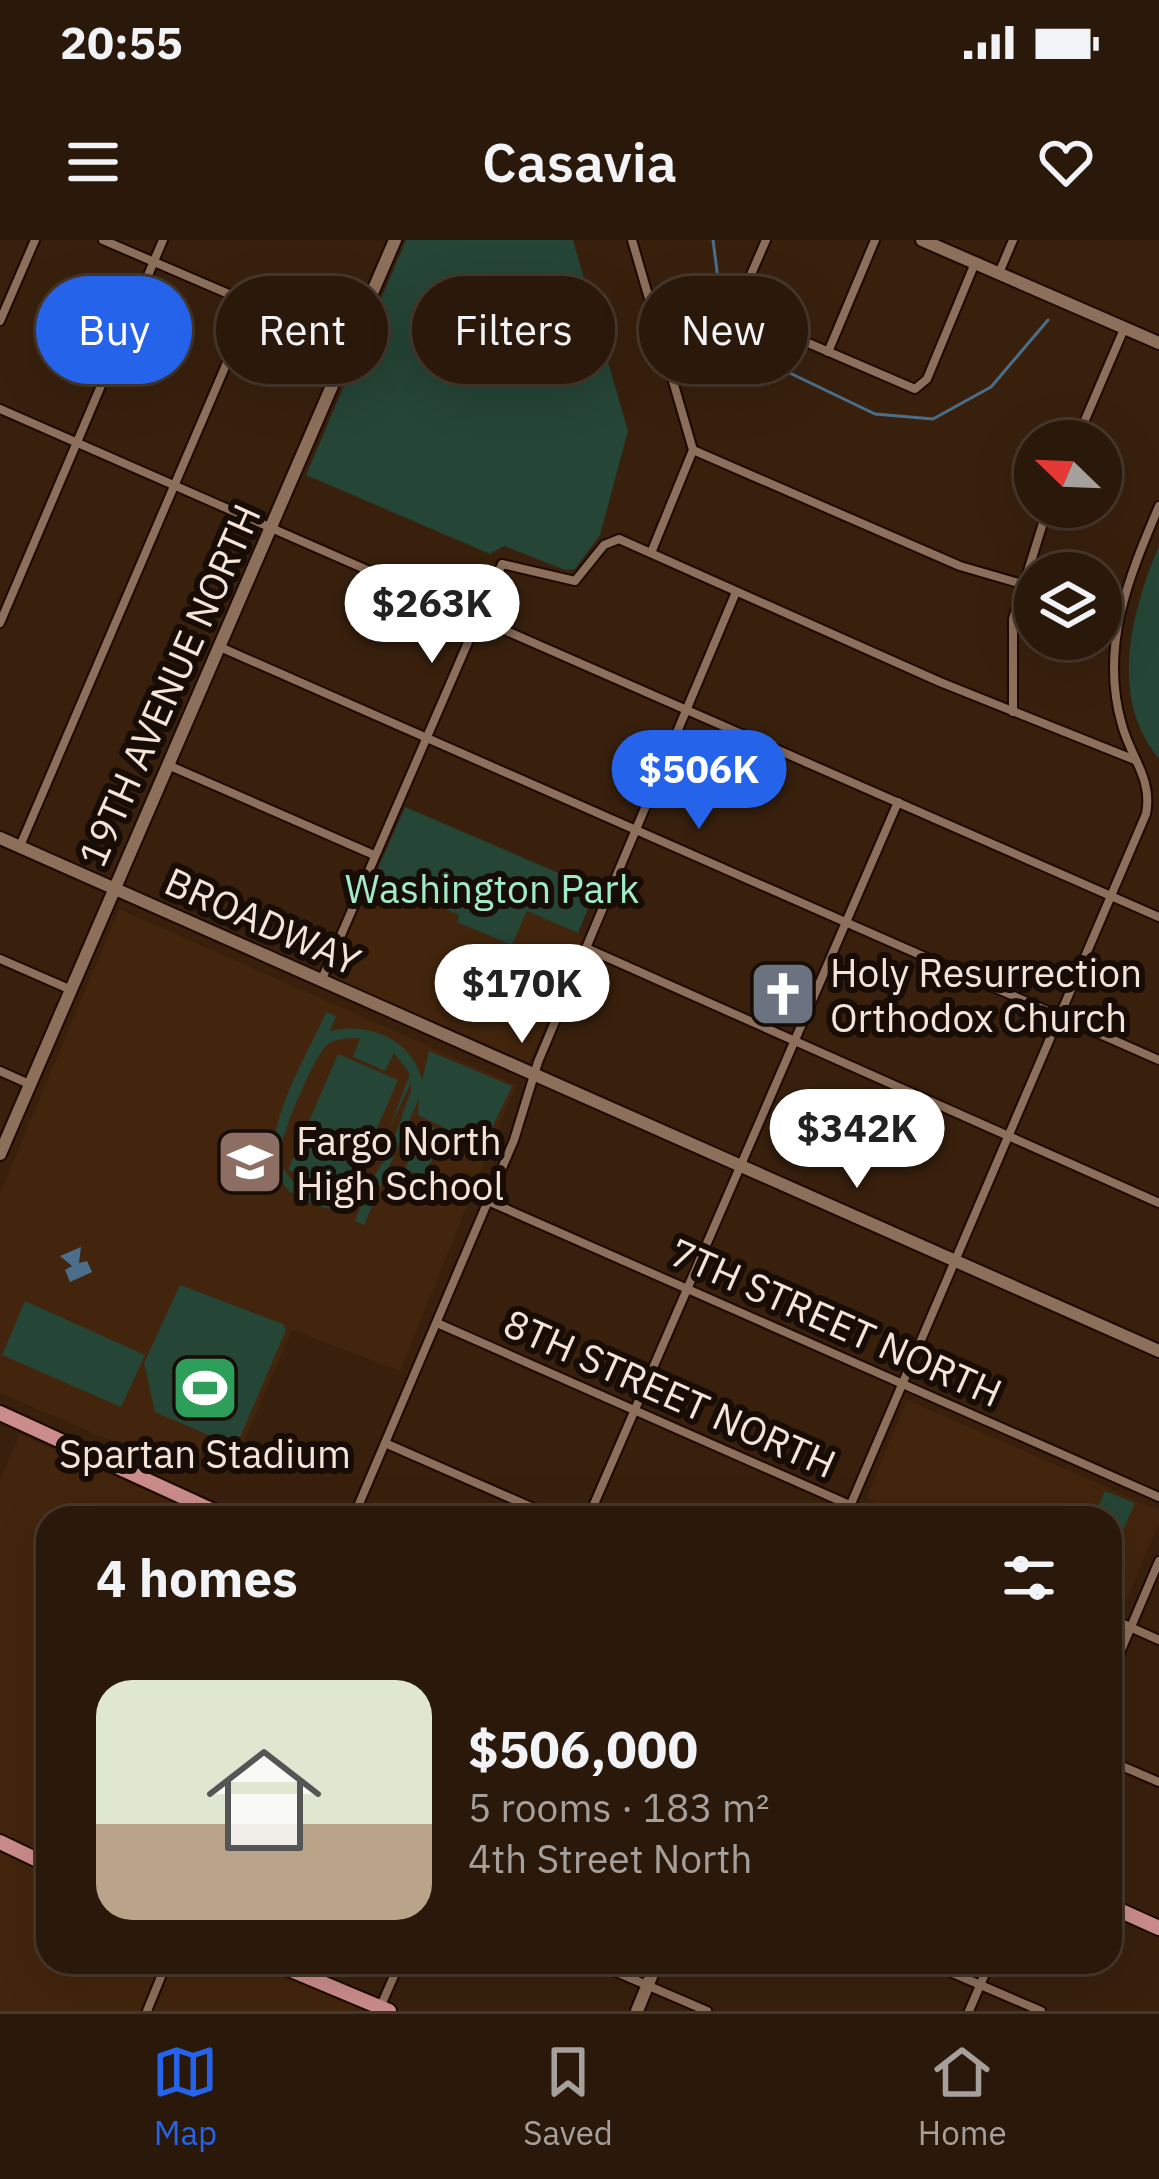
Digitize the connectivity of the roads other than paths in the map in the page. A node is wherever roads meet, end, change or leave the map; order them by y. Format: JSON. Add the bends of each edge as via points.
{"nodes":[{"id":1,"x":34,"y":240,"type":"edge"},
{"id":2,"x":104,"y":240,"type":"edge"},
{"id":3,"x":163,"y":240,"type":"edge"},
{"id":4,"x":395,"y":240,"type":"edge"},
{"id":5,"x":632,"y":240,"type":"edge"},
{"id":6,"x":766,"y":240,"type":"edge"},
{"id":7,"x":875,"y":240,"type":"edge"},
{"id":8,"x":922,"y":240,"type":"edge"},
{"id":9,"x":1013,"y":240,"type":"edge"},
{"id":10,"x":154,"y":262,"type":"junction"},
{"id":11,"x":975,"y":263,"type":"junction"},
{"id":12,"x":999,"y":273,"type":"junction"},
{"id":13,"x":0,"y":321,"type":"edge"},
{"id":14,"x":1125,"y":327,"type":"junction"},
{"id":15,"x":1159,"y":343,"type":"edge"},
{"id":16,"x":828,"y":352,"type":"junction"},
{"id":17,"x":0,"y":410,"type":"edge"},
{"id":18,"x":1085,"y":420,"type":"edge"},
{"id":19,"x":77,"y":443,"type":"junction"},
{"id":20,"x":693,"y":450,"type":"junction"},
{"id":21,"x":175,"y":485,"type":"junction"},
{"id":22,"x":1159,"y":506,"type":"edge"},
{"id":23,"x":272,"y":526,"type":"junction"},
{"id":24,"x":651,"y":553,"type":"junction"},
{"id":25,"x":1014,"y":582,"type":"edge"},
{"id":26,"x":736,"y":592,"type":"junction"},
{"id":27,"x":476,"y":615,"type":"junction"},
{"id":28,"x":1014,"y":615,"type":"edge"},
{"id":29,"x":0,"y":622,"type":"edge"},
{"id":30,"x":220,"y":647,"type":"junction"},
{"id":31,"x":687,"y":709,"type":"junction"},
{"id":32,"x":1012,"y":712,"type":"junction"},
{"id":33,"x":425,"y":735,"type":"junction"},
{"id":34,"x":1136,"y":760,"type":"junction"},
{"id":35,"x":168,"y":765,"type":"junction"},
{"id":36,"x":898,"y":802,"type":"junction"},
{"id":37,"x":636,"y":828,"type":"junction"},
{"id":38,"x":0,"y":838,"type":"edge"},
{"id":39,"x":20,"y":847,"type":"junction"},
{"id":40,"x":374,"y":855,"type":"junction"},
{"id":41,"x":113,"y":888,"type":"junction"},
{"id":42,"x":1109,"y":896,"type":"junction"},
{"id":43,"x":1159,"y":917,"type":"edge"},
{"id":44,"x":847,"y":922,"type":"junction"},
{"id":45,"x":586,"y":948,"type":"junction"},
{"id":46,"x":0,"y":959,"type":"edge"},
{"id":47,"x":322,"y":979,"type":"junction"},
{"id":48,"x":69,"y":989,"type":"junction"},
{"id":49,"x":1059,"y":1016,"type":"junction"},
{"id":50,"x":795,"y":1042,"type":"junction"},
{"id":51,"x":1159,"y":1060,"type":"edge"},
{"id":52,"x":0,"y":1071,"type":"edge"},
{"id":53,"x":535,"y":1075,"type":"junction"},
{"id":54,"x":29,"y":1084,"type":"junction"},
{"id":55,"x":1007,"y":1136,"type":"junction"},
{"id":56,"x":0,"y":1154,"type":"edge"},
{"id":57,"x":741,"y":1165,"type":"junction"},
{"id":58,"x":488,"y":1201,"type":"junction"},
{"id":59,"x":1159,"y":1203,"type":"edge"},
{"id":60,"x":954,"y":1261,"type":"junction"},
{"id":61,"x":686,"y":1288,"type":"junction"},
{"id":62,"x":437,"y":1323,"type":"junction"},
{"id":63,"x":1159,"y":1351,"type":"edge"},
{"id":64,"x":901,"y":1384,"type":"junction"},
{"id":65,"x":634,"y":1409,"type":"junction"},
{"id":66,"x":0,"y":1413,"type":"edge"},
{"id":67,"x":385,"y":1443,"type":"junction"},
{"id":68,"x":1159,"y":1497,"type":"edge"},
{"id":69,"x":203,"y":1506,"type":"edge"},
{"id":70,"x":358,"y":1506,"type":"edge"},
{"id":71,"x":529,"y":1506,"type":"edge"},
{"id":72,"x":593,"y":1506,"type":"edge"},
{"id":73,"x":851,"y":1506,"type":"joint"},
{"id":74,"x":1158,"y":1567,"type":"edge"},
{"id":75,"x":1122,"y":1623,"type":"edge"},
{"id":76,"x":1131,"y":1627,"type":"junction"},
{"id":77,"x":1159,"y":1640,"type":"edge"},
{"id":78,"x":1122,"y":1648,"type":"edge"},
{"id":79,"x":1122,"y":1766,"type":"edge"},
{"id":80,"x":1159,"y":1783,"type":"edge"},
{"id":81,"x":0,"y":1842,"type":"edge"},
{"id":82,"x":36,"y":1859,"type":"edge"},
{"id":83,"x":1122,"y":1911,"type":"edge"},
{"id":84,"x":1159,"y":1928,"type":"edge"},
{"id":85,"x":162,"y":1974,"type":"edge"},
{"id":86,"x":300,"y":1974,"type":"edge"},
{"id":87,"x":396,"y":1974,"type":"edge"},
{"id":88,"x":622,"y":1974,"type":"edge"},
{"id":89,"x":652,"y":1974,"type":"edge"},
{"id":90,"x":956,"y":1974,"type":"edge"},
{"id":91,"x":985,"y":1974,"type":"edge"},
{"id":92,"x":980,"y":1984,"type":"junction"},
{"id":93,"x":648,"y":1985,"type":"junction"},
{"id":94,"x":383,"y":2010,"type":"edge"},
{"id":95,"x":147,"y":2011,"type":"edge"},
{"id":96,"x":637,"y":2011,"type":"edge"},
{"id":97,"x":707,"y":2011,"type":"edge"},
{"id":98,"x":969,"y":2011,"type":"edge"},
{"id":99,"x":1041,"y":2011,"type":"edge"}],
"edges":[{"from":1,"to":13,"type":"street"},
{"from":2,"to":10,"type":"street"},
{"from":3,"to":10,"type":"street"},
{"from":4,"to":23,"type":"street","name":"19TH AVENUE NORTH"},
{"from":5,"to":20,"type":"street"},
{"from":6,"to":16,"type":"street","via":[[740,311]]},
{"from":7,"to":16,"type":"street"},
{"from":8,"to":11,"type":"street"},
{"from":9,"to":12,"type":"street"},
{"from":10,"to":19,"type":"street"},
{"from":10,"to":21,"type":"street","via":[[251,304]]},
{"from":11,"to":12,"type":"street"},
{"from":11,"to":16,"type":"street","via":[[919,388]]},
{"from":12,"to":14,"type":"street"},
{"from":14,"to":15,"type":"street"},
{"from":14,"to":18,"type":"street"},
{"from":17,"to":19,"type":"street"},
{"from":19,"to":21,"type":"street"},
{"from":19,"to":29,"type":"street"},
{"from":20,"to":24,"type":"street"},
{"from":20,"to":25,"type":"street"},
{"from":21,"to":23,"type":"street"},
{"from":21,"to":39,"type":"street"},
{"from":22,"to":34,"type":"street","via":[[1115,632],[1116,695]]},
{"from":23,"to":27,"type":"street"},
{"from":23,"to":30,"type":"street","name":"19TH AVENUE NORTH"},
{"from":24,"to":26,"type":"street"},
{"from":24,"to":27,"type":"street","via":[[609,540],[575,581],[502,564]]},
{"from":26,"to":31,"type":"street"},
{"from":26,"to":32,"type":"street"},
{"from":27,"to":31,"type":"street"},
{"from":27,"to":33,"type":"street"},
{"from":28,"to":32,"type":"street"},
{"from":30,"to":33,"type":"street"},
{"from":30,"to":35,"type":"street","name":"19TH AVENUE NORTH"},
{"from":31,"to":36,"type":"street"},
{"from":31,"to":37,"type":"street"},
{"from":32,"to":34,"type":"street"},
{"from":33,"to":37,"type":"street"},
{"from":33,"to":40,"type":"street"},
{"from":34,"to":42,"type":"street","via":[[1149,797]]},
{"from":35,"to":40,"type":"street"},
{"from":35,"to":41,"type":"street","name":"19TH AVENUE NORTH"},
{"from":36,"to":42,"type":"street"},
{"from":36,"to":44,"type":"street"},
{"from":37,"to":44,"type":"street"},
{"from":37,"to":45,"type":"street"},
{"from":38,"to":39,"type":"street","name":"BROADWAY"},
{"from":39,"to":41,"type":"street","name":"BROADWAY"},
{"from":40,"to":47,"type":"street"},
{"from":41,"to":47,"type":"street","name":"BROADWAY"},
{"from":41,"to":48,"type":"street","name":"19TH AVENUE NORTH"},
{"from":42,"to":43,"type":"street"},
{"from":42,"to":49,"type":"street"},
{"from":44,"to":49,"type":"street"},
{"from":44,"to":50,"type":"street"},
{"from":45,"to":50,"type":"street"},
{"from":45,"to":53,"type":"street"},
{"from":46,"to":48,"type":"street"},
{"from":47,"to":53,"type":"street","name":"BROADWAY"},
{"from":48,"to":54,"type":"street","name":"19TH AVENUE NORTH"},
{"from":49,"to":51,"type":"street"},
{"from":49,"to":55,"type":"street"},
{"from":50,"to":55,"type":"street"},
{"from":50,"to":57,"type":"street"},
{"from":52,"to":54,"type":"street"},
{"from":53,"to":57,"type":"street","name":"BROADWAY"},
{"from":53,"to":58,"type":"street"},
{"from":54,"to":56,"type":"street","name":"19TH AVENUE NORTH"},
{"from":55,"to":59,"type":"street"},
{"from":55,"to":60,"type":"street"},
{"from":57,"to":60,"type":"street","name":"BROADWAY"},
{"from":57,"to":61,"type":"street"},
{"from":58,"to":61,"type":"street","name":"7TH STREET NORTH"},
{"from":58,"to":62,"type":"street"},
{"from":60,"to":63,"type":"street","name":"BROADWAY"},
{"from":60,"to":64,"type":"street"},
{"from":61,"to":64,"type":"street","name":"7TH STREET NORTH"},
{"from":61,"to":65,"type":"street"},
{"from":62,"to":65,"type":"street","name":"8TH STREET NORTH"},
{"from":62,"to":67,"type":"street"},
{"from":64,"to":68,"type":"street","name":"7TH STREET NORTH"},
{"from":64,"to":73,"type":"street"},
{"from":65,"to":72,"type":"street"},
{"from":65,"to":73,"type":"street","name":"8TH STREET NORTH"},
{"from":66,"to":69,"type":"main road"},
{"from":67,"to":70,"type":"street"},
{"from":67,"to":71,"type":"street"},
{"from":74,"to":76,"type":"street"},
{"from":75,"to":76,"type":"street"},
{"from":76,"to":77,"type":"street"},
{"from":76,"to":78,"type":"street"},
{"from":79,"to":80,"type":"street"},
{"from":81,"to":82,"type":"main road"},
{"from":83,"to":84,"type":"main road"},
{"from":85,"to":95,"type":"street"},
{"from":86,"to":94,"type":"main road"},
{"from":87,"to":94,"type":"street"},
{"from":88,"to":93,"type":"street"},
{"from":89,"to":93,"type":"street"},
{"from":90,"to":92,"type":"street"},
{"from":91,"to":92,"type":"street"},
{"from":92,"to":98,"type":"street"},
{"from":92,"to":99,"type":"street"},
{"from":93,"to":96,"type":"street"},
{"from":93,"to":97,"type":"street"}]}
